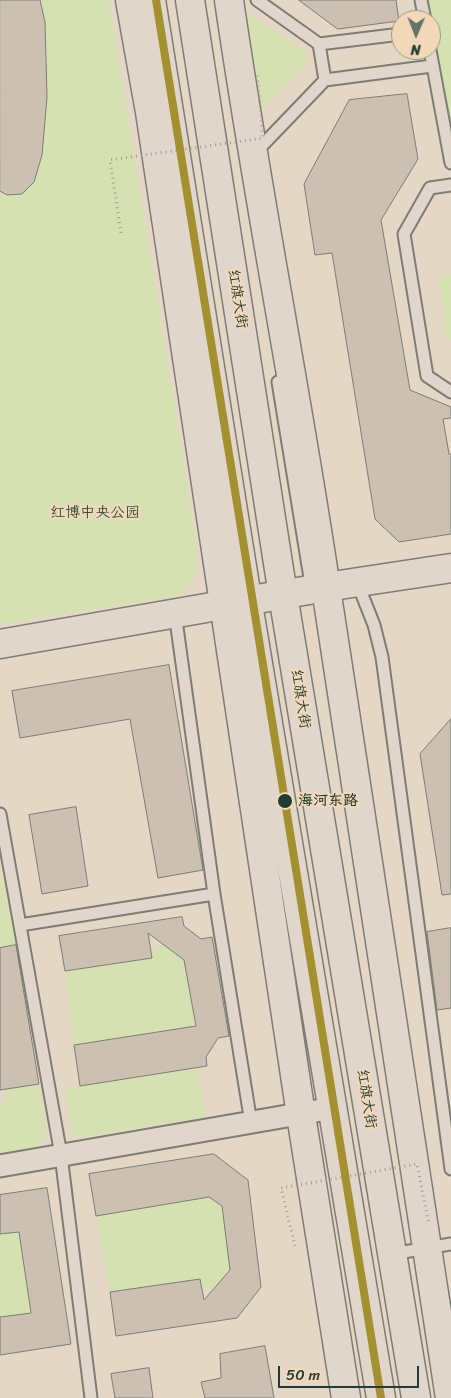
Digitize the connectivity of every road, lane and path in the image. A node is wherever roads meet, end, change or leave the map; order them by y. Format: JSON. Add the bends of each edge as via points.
{"nodes":[{"id":1,"x":130,"y":0,"type":"edge"},
{"id":2,"x":151,"y":0,"type":"edge"},
{"id":3,"x":190,"y":0,"type":"edge"},
{"id":4,"x":228,"y":0,"type":"edge"},
{"id":5,"x":257,"y":0,"type":"edge"},
{"id":6,"x":391,"y":35,"type":"edge"},
{"id":7,"x":223,"y":39,"type":"dead end"},
{"id":8,"x":319,"y":44,"type":"junction"},
{"id":9,"x":431,"y":60,"type":"edge"},
{"id":10,"x":432,"y":66,"type":"junction"},
{"id":11,"x":257,"y":72,"type":"dead end"},
{"id":12,"x":325,"y":80,"type":"junction"},
{"id":13,"x":248,"y":160,"type":"junction"},
{"id":14,"x":451,"y":163,"type":"edge"},
{"id":15,"x":451,"y":185,"type":"edge"},
{"id":16,"x":253,"y":223,"type":"dead end"},
{"id":17,"x":121,"y":233,"type":"dead end"},
{"id":18,"x":276,"y":368,"type":"dead end"},
{"id":19,"x":451,"y":392,"type":"edge"},
{"id":20,"x":451,"y":568,"type":"edge"},
{"id":21,"x":357,"y":582,"type":"junction"},
{"id":22,"x":319,"y":588,"type":"junction"},
{"id":23,"x":283,"y":595,"type":"junction"},
{"id":24,"x":236,"y":603,"type":"junction"},
{"id":25,"x":175,"y":613,"type":"junction"},
{"id":26,"x":0,"y":644,"type":"edge"},
{"id":27,"x":0,"y":814,"type":"edge"},
{"id":28,"x":214,"y":894,"type":"junction"},
{"id":29,"x":20,"y":925,"type":"junction"},
{"id":30,"x":333,"y":1108,"type":"junction"},
{"id":31,"x":301,"y":1114,"type":"junction"},
{"id":32,"x":251,"y":1123,"type":"junction"},
{"id":33,"x":448,"y":1135,"type":"edge"},
{"id":34,"x":61,"y":1155,"type":"junction"},
{"id":35,"x":0,"y":1166,"type":"edge"},
{"id":36,"x":451,"y":1169,"type":"edge"},
{"id":37,"x":436,"y":1239,"type":"edge"},
{"id":38,"x":295,"y":1246,"type":"dead end"},
{"id":39,"x":392,"y":1254,"type":"junction"},
{"id":40,"x":91,"y":1398,"type":"edge"},
{"id":41,"x":346,"y":1398,"type":"edge"},
{"id":42,"x":381,"y":1398,"type":"edge"},
{"id":43,"x":416,"y":1398,"type":"edge"},
{"id":44,"x":450,"y":1398,"type":"edge"}],
"edges":[{"from":1,"to":24,"type":"main road"},
{"from":2,"to":24,"type":"main road"},
{"from":3,"to":23,"type":"main road","name":"红旗大街"},
{"from":4,"to":13,"type":"main road"},
{"from":5,"to":8,"type":"lane"},
{"from":6,"to":8,"type":"lane"},
{"from":7,"to":13,"type":"lane"},
{"from":8,"to":12,"type":"lane"},
{"from":9,"to":10,"type":"lane"},
{"from":10,"to":12,"type":"lane"},
{"from":10,"to":14,"type":"lane"},
{"from":11,"to":17,"type":"path","bridge":true,"via":[[263,138],[110,160]]},
{"from":12,"to":13,"type":"lane"},
{"from":13,"to":16,"type":"lane"},
{"from":13,"to":22,"type":"main road"},
{"from":15,"to":19,"type":"lane","via":[[430,188],[404,234],[427,376]]},
{"from":18,"to":22,"type":"lane"},
{"from":20,"to":21,"type":"main road"},
{"from":21,"to":22,"type":"main road"},
{"from":21,"to":33,"type":"lane","via":[[374,625],[382,657]]},
{"from":22,"to":23,"type":"main road"},
{"from":22,"to":37,"type":"main road"},
{"from":23,"to":24,"type":"main road"},
{"from":23,"to":39,"type":"main road","name":"红旗大街"},
{"from":24,"to":25,"type":"main road"},
{"from":24,"to":30,"type":"main road"},
{"from":24,"to":31,"type":"main road"},
{"from":25,"to":26,"type":"main road"},
{"from":25,"to":28,"type":"lane"},
{"from":27,"to":29,"type":"lane"},
{"from":28,"to":29,"type":"lane"},
{"from":28,"to":32,"type":"lane"},
{"from":29,"to":34,"type":"lane"},
{"from":30,"to":31,"type":"street"},
{"from":30,"to":42,"type":"main road"},
{"from":31,"to":32,"type":"street"},
{"from":31,"to":41,"type":"main road"},
{"from":32,"to":34,"type":"street"},
{"from":33,"to":36,"type":"lane"},
{"from":34,"to":35,"type":"street"},
{"from":34,"to":40,"type":"lane"},
{"from":37,"to":38,"type":"path","bridge":true,"via":[[417,1164],[281,1188]]},
{"from":37,"to":39,"type":"lane"},
{"from":37,"to":44,"type":"main road"},
{"from":39,"to":43,"type":"main road","name":"红旗大街"}]}
